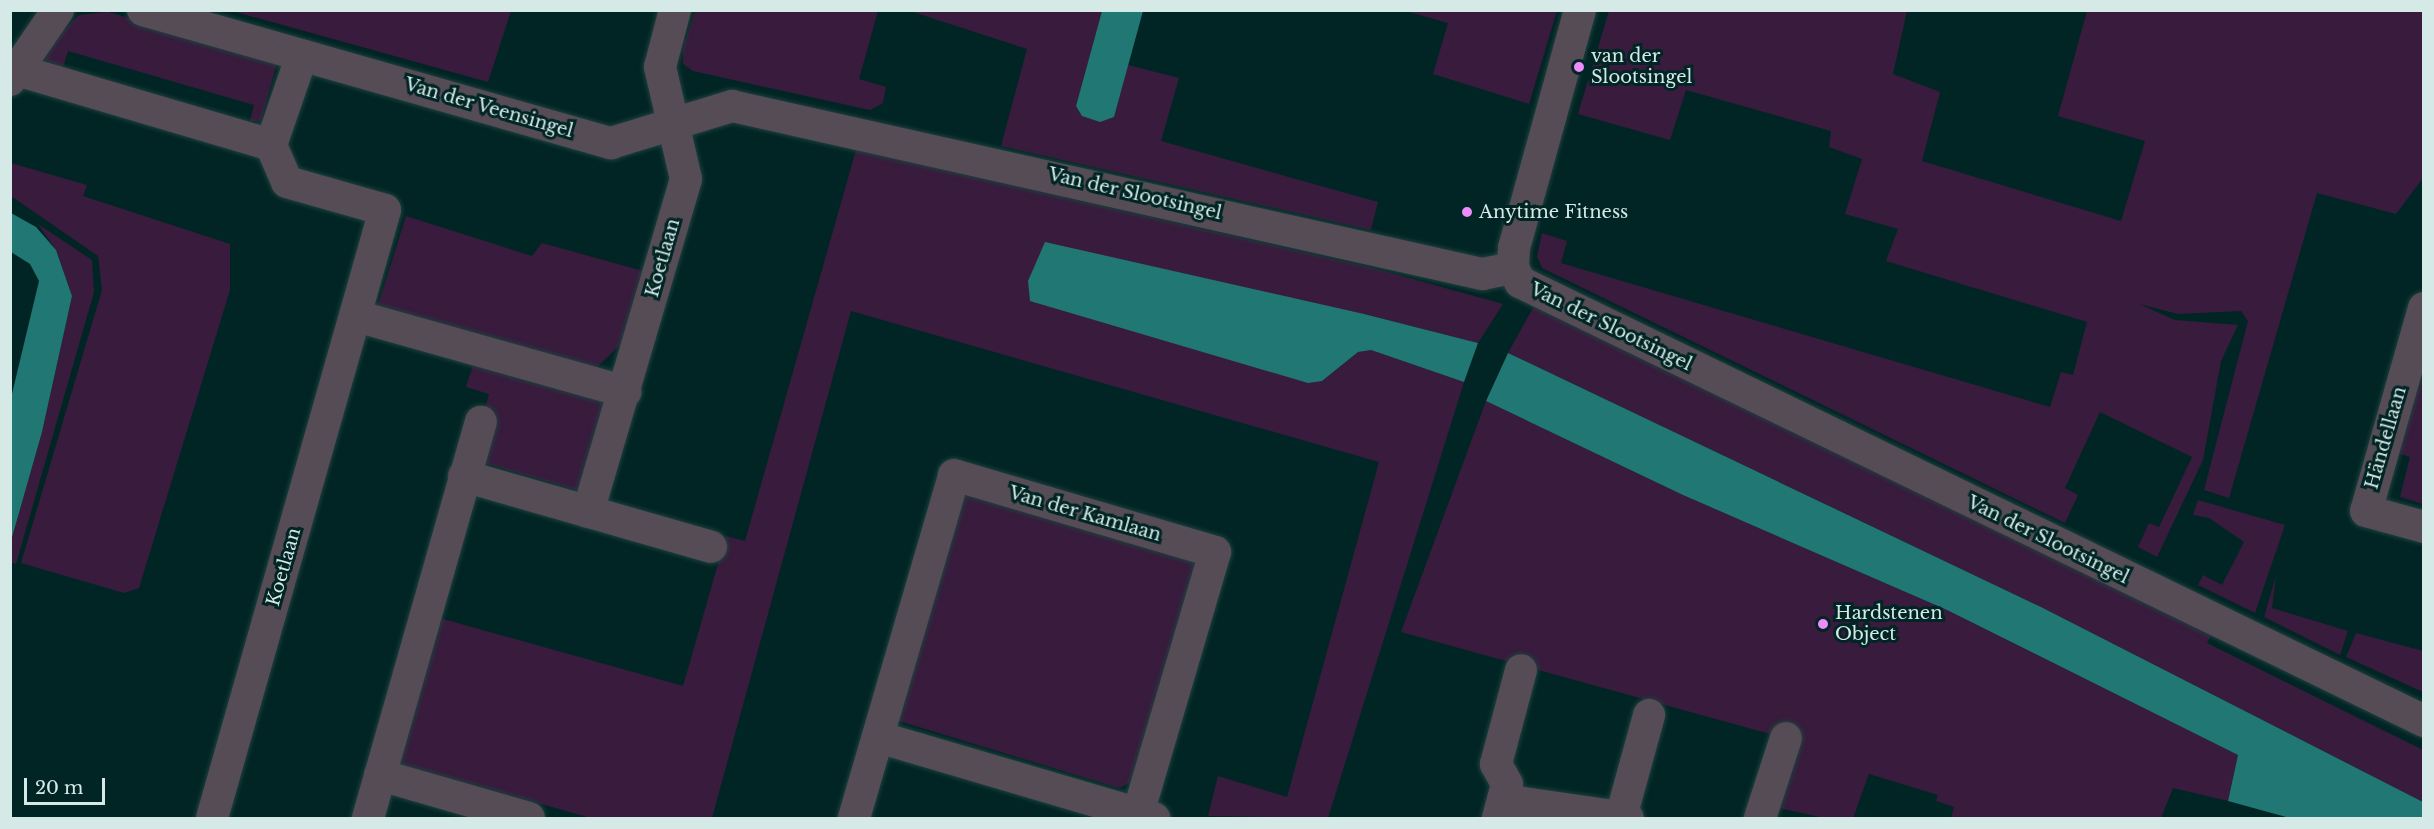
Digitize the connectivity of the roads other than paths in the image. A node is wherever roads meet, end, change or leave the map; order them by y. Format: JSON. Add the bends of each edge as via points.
{"nodes":[{"id":1,"x":58,"y":10,"type":"edge"},
{"id":2,"x":143,"y":10,"type":"edge"},
{"id":3,"x":675,"y":10,"type":"edge"},
{"id":4,"x":1580,"y":10,"type":"edge"},
{"id":5,"x":302,"y":55,"type":"junction"},
{"id":6,"x":12,"y":73,"type":"edge"},
{"id":7,"x":676,"y":123,"type":"junction"},
{"id":8,"x":271,"y":145,"type":"junction"},
{"id":9,"x":1513,"y":268,"type":"junction"},
{"id":10,"x":2424,"y":308,"type":"edge"},
{"id":11,"x":356,"y":316,"type":"junction"},
{"id":12,"x":626,"y":392,"type":"junction"},
{"id":13,"x":481,"y":422,"type":"dead end"},
{"id":14,"x":464,"y":476,"type":"junction"},
{"id":15,"x":588,"y":512,"type":"junction"},
{"id":16,"x":2424,"y":527,"type":"edge"},
{"id":17,"x":711,"y":547,"type":"dead end"},
{"id":18,"x":1521,"y":670,"type":"dead end"},
{"id":19,"x":1648,"y":715,"type":"dead end"},
{"id":20,"x":2424,"y":721,"type":"edge"},
{"id":21,"x":878,"y":737,"type":"junction"},
{"id":22,"x":1786,"y":738,"type":"dead end"},
{"id":23,"x":380,"y":775,"type":"junction"},
{"id":24,"x":1500,"y":809,"type":"edge"},
{"id":25,"x":1146,"y":816,"type":"edge"},
{"id":26,"x":1624,"y":818,"type":"edge"},
{"id":27,"x":212,"y":819,"type":"edge"},
{"id":28,"x":368,"y":819,"type":"edge"},
{"id":29,"x":529,"y":819,"type":"edge"},
{"id":30,"x":854,"y":819,"type":"edge"},
{"id":31,"x":1760,"y":819,"type":"edge"}],
"edges":[{"from":1,"to":6,"type":"street"},
{"from":2,"to":5,"type":"street","name":"Van der Veensingel"},
{"from":3,"to":7,"type":"street","name":"Koetlaan","via":[[660,67]]},
{"from":4,"to":9,"type":"street","via":[[1514,248]]},
{"from":5,"to":7,"type":"street","name":"Van der Veensingel","via":[[611,143]]},
{"from":5,"to":8,"type":"street"},
{"from":6,"to":8,"type":"street"},
{"from":7,"to":9,"type":"street","name":"Van der Slootsingel","via":[[732,106],[1482,274]]},
{"from":7,"to":12,"type":"street","name":"Koetlaan","via":[[686,179]]},
{"from":8,"to":11,"type":"street","name":"Koetlaan","via":[[287,182],[385,210]]},
{"from":9,"to":20,"type":"street","name":"Van der Slootsingel","via":[[1532,289]]},
{"from":10,"to":16,"type":"street","name":"Händellaan","via":[[2366,510]]},
{"from":11,"to":12,"type":"street"},
{"from":11,"to":27,"type":"street","name":"Koetlaan"},
{"from":12,"to":15,"type":"street","name":"Koetlaan"},
{"from":13,"to":14,"type":"street"},
{"from":14,"to":15,"type":"street"},
{"from":14,"to":23,"type":"street"},
{"from":15,"to":17,"type":"street"},
{"from":18,"to":24,"type":"street","via":[[1496,764],[1507,784]]},
{"from":19,"to":26,"type":"street"},
{"from":21,"to":25,"type":"street","name":"Van der Kamlaan"},
{"from":21,"to":25,"type":"street","name":"Van der Kamlaan","via":[[954,475],[1215,552]]},
{"from":21,"to":30,"type":"street","name":"Van der Kamlaan"},
{"from":22,"to":31,"type":"street"},
{"from":23,"to":28,"type":"street"},
{"from":23,"to":29,"type":"street"},
{"from":24,"to":26,"type":"street"}]}
